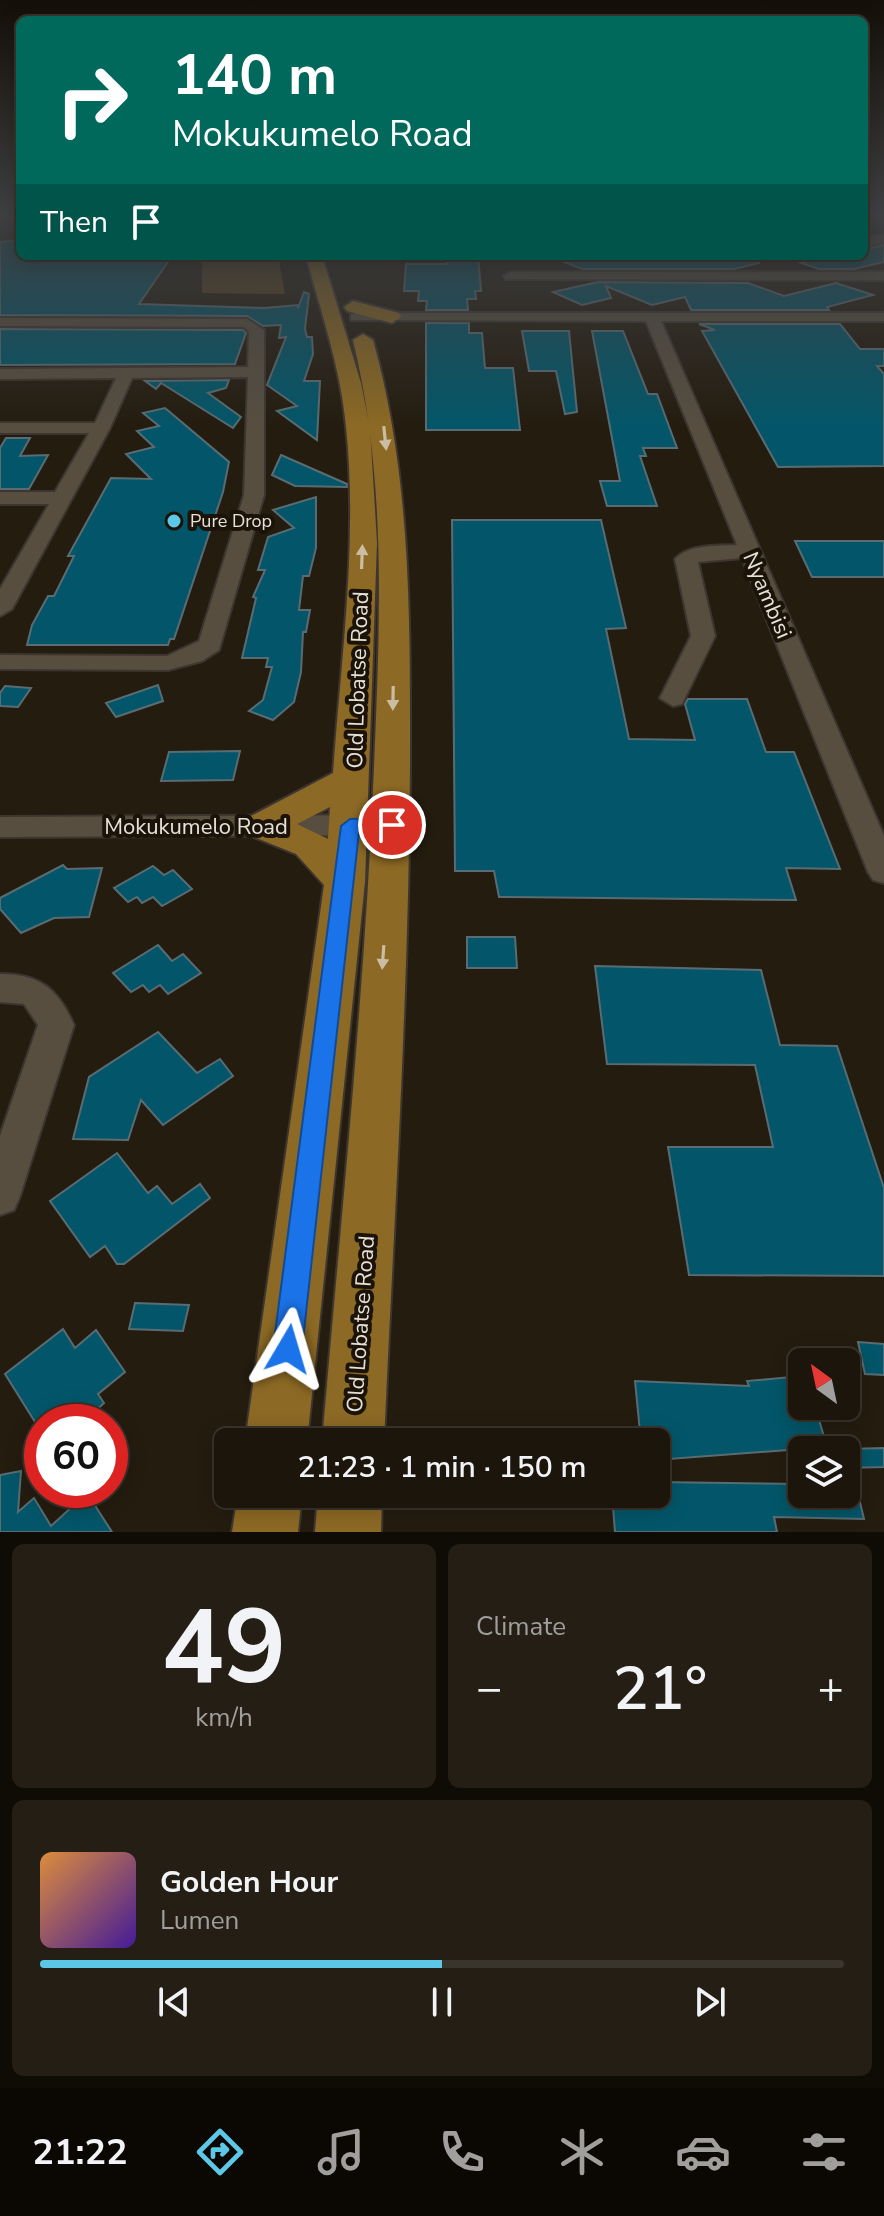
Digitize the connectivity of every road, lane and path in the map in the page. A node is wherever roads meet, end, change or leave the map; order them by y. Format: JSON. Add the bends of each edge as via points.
{"nodes":[{"id":1,"x":333,"y":284,"type":"edge"},
{"id":2,"x":343,"y":284,"type":"edge"},
{"id":3,"x":511,"y":284,"type":"edge"},
{"id":4,"x":530,"y":284,"type":"edge"},
{"id":5,"x":513,"y":296,"type":"junction"},
{"id":6,"x":354,"y":317,"type":"junction"},
{"id":7,"x":652,"y":317,"type":"junction"},
{"id":8,"x":884,"y":317,"type":"edge"},
{"id":9,"x":0,"y":322,"type":"edge"},
{"id":10,"x":257,"y":372,"type":"junction"},
{"id":11,"x":0,"y":374,"type":"edge"},
{"id":12,"x":126,"y":374,"type":"junction"},
{"id":13,"x":0,"y":428,"type":"edge"},
{"id":14,"x":101,"y":428,"type":"junction"},
{"id":15,"x":0,"y":498,"type":"edge"},
{"id":16,"x":59,"y":498,"type":"junction"},
{"id":17,"x":749,"y":551,"type":"junction"},
{"id":18,"x":6,"y":587,"type":"edge"},
{"id":19,"x":0,"y":609,"type":"edge"},
{"id":20,"x":0,"y":662,"type":"edge"},
{"id":21,"x":673,"y":698,"type":"dead end"},
{"id":22,"x":353,"y":776,"type":"junction"},
{"id":23,"x":392,"y":825,"type":"junction"},
{"id":24,"x":263,"y":826,"type":"junction"},
{"id":25,"x":350,"y":826,"type":"junction"},
{"id":26,"x":0,"y":827,"type":"edge"},
{"id":27,"x":884,"y":872,"type":"edge"},
{"id":28,"x":345,"y":882,"type":"junction"},
{"id":29,"x":0,"y":988,"type":"edge"},
{"id":30,"x":0,"y":1196,"type":"edge"},
{"id":31,"x":278,"y":1428,"type":"edge"},
{"id":32,"x":354,"y":1428,"type":"edge"},
{"id":33,"x":268,"y":1508,"type":"edge"},
{"id":34,"x":349,"y":1508,"type":"edge"},
{"id":35,"x":265,"y":1532,"type":"edge"},
{"id":36,"x":348,"y":1532,"type":"edge"}],
"edges":[{"from":1,"to":6,"type":"main road","name":"Old Lobatse Road"},
{"from":2,"to":6,"type":"main road","name":"Old Lobatse Road"},
{"from":3,"to":5,"type":"street"},
{"from":4,"to":5,"type":"street"},
{"from":5,"to":6,"type":"street"},
{"from":5,"to":7,"type":"street"},
{"from":22,"to":6,"type":"main road","name":"Old Lobatse Road","one_way":true,"via":[[363,542]]},
{"from":6,"to":23,"type":"main road","name":"Old Lobatse Road","one_way":true,"via":[[385,429],[395,541]]},
{"from":7,"to":8,"type":"street"},
{"from":7,"to":17,"type":"street","name":"Nyambisi"},
{"from":9,"to":10,"type":"street","via":[[247,323],[257,330]]},
{"from":10,"to":12,"type":"street"},
{"from":10,"to":20,"type":"street","via":[[254,495],[210,645],[168,663]]},
{"from":11,"to":12,"type":"street"},
{"from":12,"to":14,"type":"street"},
{"from":13,"to":14,"type":"street"},
{"from":14,"to":16,"type":"street"},
{"from":15,"to":16,"type":"street"},
{"from":16,"to":18,"type":"street"},
{"from":17,"to":21,"type":"street","via":[[686,559],[703,636]]},
{"from":17,"to":27,"type":"street","name":"Nyambisi"},
{"from":18,"to":19,"type":"street"},
{"from":22,"to":24,"type":"main road"},
{"from":22,"to":25,"type":"main road","name":"Old Lobatse Road"},
{"from":23,"to":25,"type":"street","name":"Mokukumelo Road"},
{"from":23,"to":32,"type":"main road","name":"Old Lobatse Road","one_way":true},
{"from":24,"to":25,"type":"street","name":"Mokukumelo Road"},
{"from":24,"to":26,"type":"street","name":"Mokukumelo Road"},
{"from":24,"to":28,"type":"main road","via":[[310,844]]},
{"from":25,"to":28,"type":"main road","name":"Old Lobatse Road"},
{"from":28,"to":31,"type":"main road","name":"Old Lobatse Road"},
{"from":29,"to":30,"type":"street","via":[[24,987],[47,1001],[56,1025]]},
{"from":33,"to":35,"type":"main road"},
{"from":34,"to":36,"type":"main road"}]}
